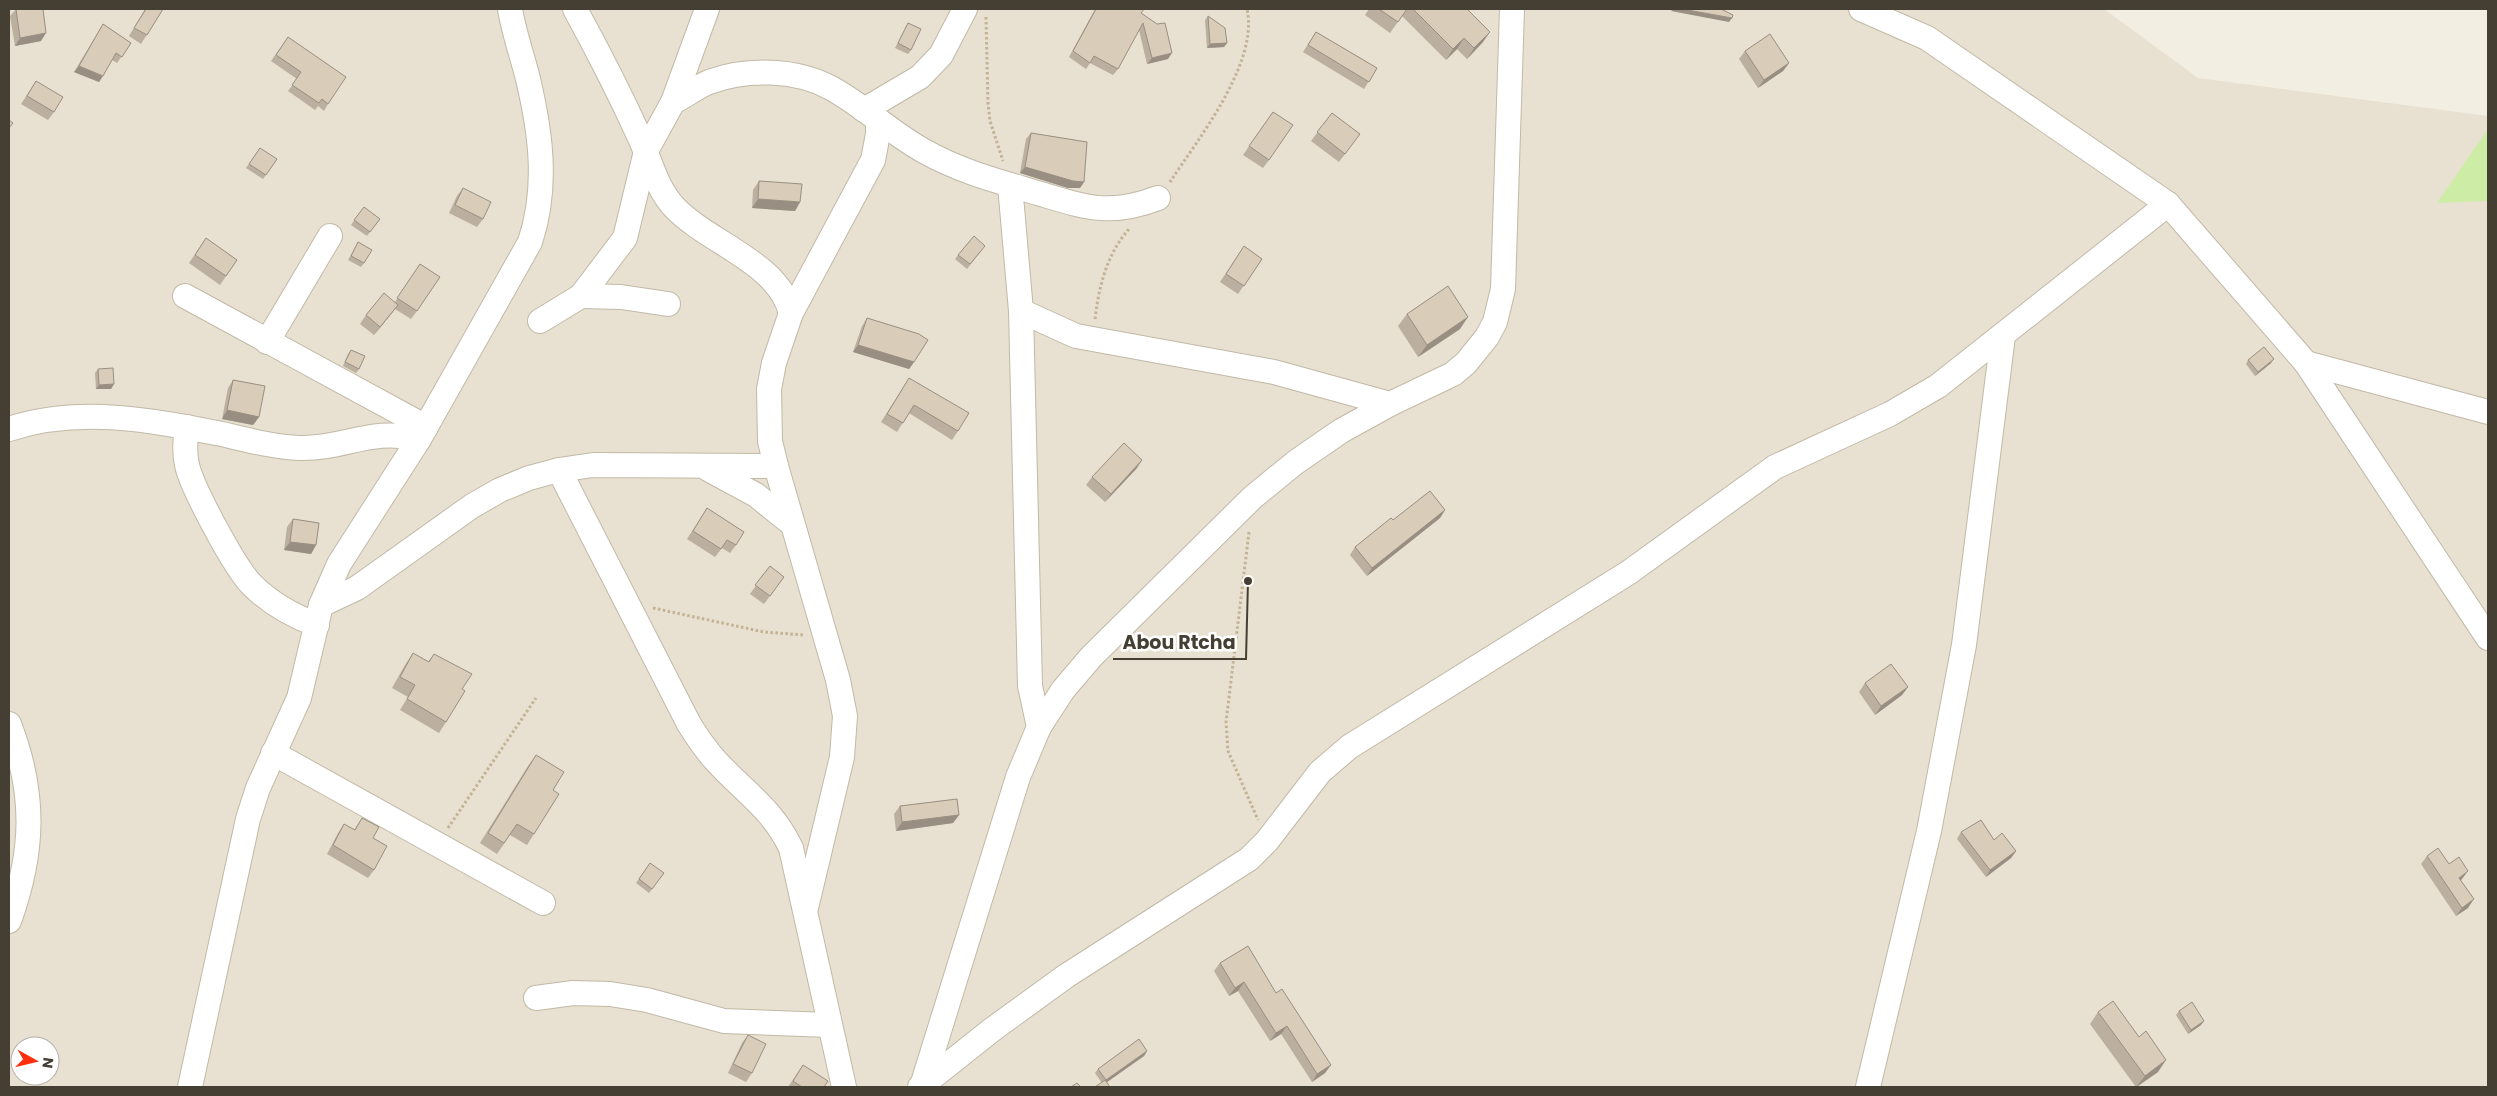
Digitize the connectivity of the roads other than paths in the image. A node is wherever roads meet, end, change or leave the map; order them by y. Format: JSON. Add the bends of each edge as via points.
{"nodes":[{"id":1,"x":510,"y":9,"type":"edge"},
{"id":2,"x":575,"y":9,"type":"edge"},
{"id":3,"x":707,"y":9,"type":"edge"},
{"id":4,"x":965,"y":9,"type":"edge"},
{"id":5,"x":1512,"y":9,"type":"edge"},
{"id":6,"x":1861,"y":9,"type":"edge"},
{"id":7,"x":673,"y":102,"type":"junction"},
{"id":8,"x":871,"y":115,"type":"junction"},
{"id":9,"x":646,"y":151,"type":"junction"},
{"id":10,"x":1010,"y":185,"type":"junction"},
{"id":11,"x":1158,"y":198,"type":"road end"},
{"id":12,"x":2168,"y":204,"type":"junction"},
{"id":13,"x":330,"y":236,"type":"dead end"},
{"id":14,"x":185,"y":296,"type":"dead end"},
{"id":15,"x":581,"y":296,"type":"junction"},
{"id":16,"x":668,"y":304,"type":"dead end"},
{"id":17,"x":1020,"y":311,"type":"junction"},
{"id":18,"x":791,"y":312,"type":"junction"},
{"id":19,"x":540,"y":321,"type":"dead end"},
{"id":20,"x":2003,"y":336,"type":"junction"},
{"id":21,"x":267,"y":342,"type":"junction"},
{"id":22,"x":2306,"y":363,"type":"junction"},
{"id":23,"x":1390,"y":404,"type":"junction"},
{"id":24,"x":2488,"y":412,"type":"edge"},
{"id":25,"x":187,"y":427,"type":"junction"},
{"id":26,"x":9,"y":429,"type":"edge"},
{"id":27,"x":423,"y":433,"type":"junction"},
{"id":28,"x":702,"y":466,"type":"junction"},
{"id":29,"x":776,"y":466,"type":"junction"},
{"id":30,"x":559,"y":470,"type":"junction"},
{"id":31,"x":792,"y":524,"type":"junction"},
{"id":32,"x":319,"y":615,"type":"junction"},
{"id":33,"x":2488,"y":638,"type":"edge"},
{"id":34,"x":9,"y":724,"type":"edge"},
{"id":35,"x":1039,"y":726,"type":"junction"},
{"id":36,"x":273,"y":753,"type":"junction"},
{"id":37,"x":543,"y":903,"type":"dead end"},
{"id":38,"x":806,"y":908,"type":"junction"},
{"id":39,"x":9,"y":921,"type":"edge"},
{"id":40,"x":536,"y":998,"type":"dead end"},
{"id":41,"x":829,"y":1025,"type":"junction"},
{"id":42,"x":201,"y":1036,"type":"junction"},
{"id":43,"x":921,"y":1086,"type":"edge"},
{"id":44,"x":174,"y":1087,"type":"edge"},
{"id":45,"x":190,"y":1087,"type":"edge"},
{"id":46,"x":844,"y":1087,"type":"edge"},
{"id":47,"x":1868,"y":1087,"type":"edge"}],
"edges":[{"from":1,"to":27,"type":"street","via":[[534,112],[542,166],[540,205],[530,242]]},
{"from":2,"to":9,"type":"street"},
{"from":3,"to":7,"type":"street"},
{"from":4,"to":8,"type":"street","via":[[941,55],[920,77]]},
{"from":5,"to":23,"type":"street","via":[[1500,306],[1487,337],[1466,363],[1452,374]]},
{"from":6,"to":12,"type":"street","via":[[1927,38]]},
{"from":7,"to":8,"type":"street","via":[[709,82],[750,72],[791,74],[830,87]]},
{"from":7,"to":9,"type":"street"},
{"from":8,"to":10,"type":"street","via":[[901,138],[949,164]]},
{"from":8,"to":18,"type":"street","via":[[876,148],[868,172]]},
{"from":9,"to":15,"type":"street","via":[[626,238]]},
{"from":9,"to":18,"type":"street","via":[[652,172],[675,208],[775,281],[789,302]]},
{"from":10,"to":11,"type":"street","via":[[1086,207],[1111,210]]},
{"from":10,"to":17,"type":"street"},
{"from":12,"to":20,"type":"street"},
{"from":12,"to":22,"type":"street"},
{"from":13,"to":21,"type":"street"},
{"from":14,"to":21,"type":"street"},
{"from":15,"to":16,"type":"street","via":[[622,297]]},
{"from":15,"to":19,"type":"street"},
{"from":17,"to":23,"type":"street","via":[[1064,332],[1274,372]]},
{"from":17,"to":35,"type":"street","via":[[1030,686]]},
{"from":18,"to":29,"type":"street","via":[[769,389],[770,441]]},
{"from":20,"to":43,"type":"street","via":[[1914,402],[1775,468],[1628,573],[1349,747],[1307,787],[1267,841],[1236,869],[1066,976]]},
{"from":20,"to":47,"type":"street","via":[[1962,655],[1929,831]]},
{"from":21,"to":27,"type":"street"},
{"from":22,"to":24,"type":"street"},
{"from":22,"to":33,"type":"street"},
{"from":23,"to":35,"type":"street","via":[[1296,462],[1253,497],[1076,673]]},
{"from":25,"to":26,"type":"street","via":[[136,418],[93,416],[29,422]]},
{"from":25,"to":27,"type":"street","via":[[301,448],[372,435]]},
{"from":25,"to":32,"type":"street","via":[[185,452],[190,477],[239,570],[266,598],[299,618]]},
{"from":27,"to":32,"type":"street","via":[[346,551],[329,584]]},
{"from":28,"to":29,"type":"street"},
{"from":28,"to":30,"type":"street","via":[[593,465]]},
{"from":28,"to":31,"type":"street","via":[[756,495]]},
{"from":29,"to":31,"type":"street"},
{"from":30,"to":32,"type":"street","via":[[529,478],[479,502]]},
{"from":30,"to":38,"type":"street","via":[[685,717],[717,762],[781,826],[792,848]]},
{"from":31,"to":38,"type":"street","via":[[838,680],[845,716],[842,757]]},
{"from":32,"to":36,"type":"street","via":[[299,698]]},
{"from":34,"to":39,"type":"street","via":[[25,779],[29,831],[27,857]]},
{"from":35,"to":43,"type":"street","via":[[1018,777]]},
{"from":36,"to":37,"type":"street"},
{"from":36,"to":42,"type":"street","via":[[248,819]]},
{"from":38,"to":41,"type":"street"},
{"from":40,"to":41,"type":"street","via":[[573,993],[610,994],[724,1021]]},
{"from":41,"to":46,"type":"street"},
{"from":42,"to":44,"type":"street"},
{"from":42,"to":45,"type":"street"}]}
